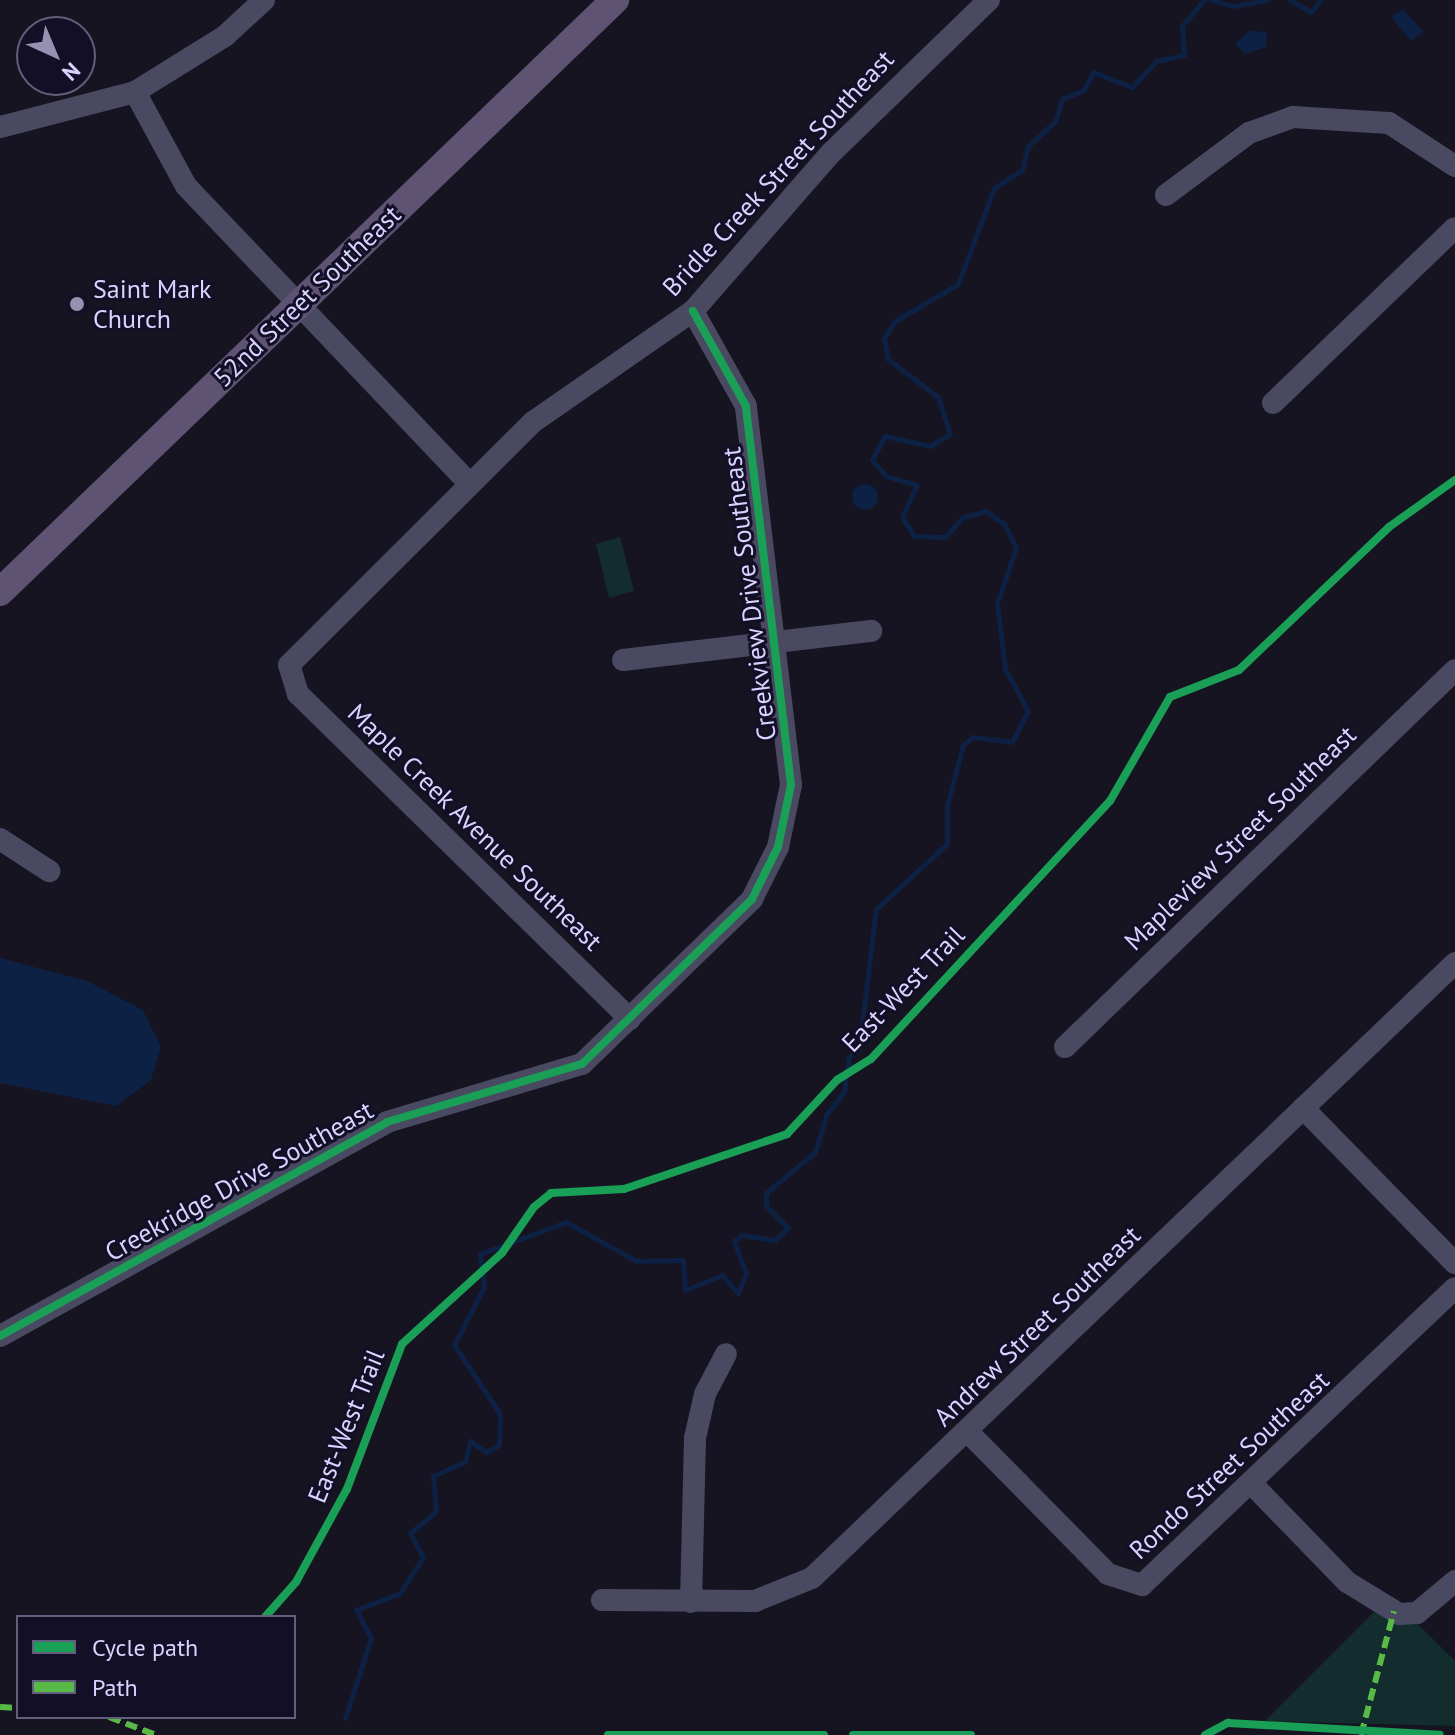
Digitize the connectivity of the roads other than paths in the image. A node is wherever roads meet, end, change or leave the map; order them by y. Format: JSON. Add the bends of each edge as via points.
{"nodes":[{"id":1,"x":264,"y":0,"type":"edge"},
{"id":2,"x":615,"y":0,"type":"edge"},
{"id":3,"x":989,"y":0,"type":"edge"},
{"id":4,"x":135,"y":92,"type":"junction"},
{"id":5,"x":0,"y":127,"type":"edge"},
{"id":6,"x":1455,"y":166,"type":"edge"},
{"id":7,"x":1166,"y":195,"type":"dead end"},
{"id":8,"x":1455,"y":228,"type":"edge"},
{"id":9,"x":300,"y":304,"type":"junction"},
{"id":10,"x":693,"y":311,"type":"junction"},
{"id":11,"x":1273,"y":403,"type":"dead end"},
{"id":12,"x":469,"y":483,"type":"junction"},
{"id":13,"x":0,"y":592,"type":"edge"},
{"id":14,"x":871,"y":631,"type":"dead end"},
{"id":15,"x":776,"y":643,"type":"junction"},
{"id":16,"x":623,"y":660,"type":"dead end"},
{"id":17,"x":288,"y":670,"type":"joint"},
{"id":18,"x":1455,"y":670,"type":"edge"},
{"id":19,"x":0,"y":839,"type":"edge"},
{"id":20,"x":49,"y":871,"type":"dead end"},
{"id":21,"x":1455,"y":963,"type":"edge"},
{"id":22,"x":630,"y":1019,"type":"junction"},
{"id":23,"x":1065,"y":1047,"type":"dead end"},
{"id":24,"x":1303,"y":1108,"type":"junction"},
{"id":25,"x":1455,"y":1263,"type":"edge"},
{"id":26,"x":1455,"y":1288,"type":"edge"},
{"id":27,"x":0,"y":1336,"type":"edge"},
{"id":28,"x":726,"y":1354,"type":"dead end"},
{"id":29,"x":968,"y":1432,"type":"junction"},
{"id":30,"x":1252,"y":1484,"type":"junction"},
{"id":31,"x":1455,"y":1581,"type":"edge"},
{"id":32,"x":602,"y":1600,"type":"dead end"},
{"id":33,"x":691,"y":1602,"type":"junction"}],
"edges":[{"from":1,"to":4,"type":"street","via":[[225,36]]},
{"from":2,"to":9,"type":"main road","name":"52nd Street Southeast"},
{"from":3,"to":10,"type":"street","name":"Bridle Creek Street Southeast","via":[[831,153]]},
{"from":4,"to":5,"type":"street"},
{"from":4,"to":9,"type":"street","via":[[186,186]]},
{"from":6,"to":7,"type":"street","via":[[1389,123],[1293,117],[1249,133]]},
{"from":8,"to":11,"type":"street"},
{"from":9,"to":12,"type":"street"},
{"from":9,"to":13,"type":"main road","name":"52nd Street Southeast"},
{"from":10,"to":12,"type":"street","name":"Bridle Creek Street Southeast","via":[[564,396]]},
{"from":10,"to":15,"type":"street","name":"Creekview Drive Southeast","via":[[746,406]]},
{"from":12,"to":17,"type":"street","name":"Bridle Creek Street Southeast","via":[[303,645]]},
{"from":14,"to":15,"type":"street"},
{"from":15,"to":16,"type":"street"},
{"from":15,"to":22,"type":"street","name":"Creekview Drive Southeast","via":[[791,785],[778,847],[743,911]]},
{"from":17,"to":22,"type":"street","name":"Maple Creek Avenue Southeast","via":[[298,694]]},
{"from":18,"to":23,"type":"street","name":"Mapleview Street Southeast"},
{"from":19,"to":20,"type":"street"},
{"from":21,"to":24,"type":"street","name":"Andrew Street Southeast"},
{"from":22,"to":27,"type":"street","name":"Creekridge Drive Southeast","via":[[582,1064],[387,1122]]},
{"from":24,"to":25,"type":"street"},
{"from":24,"to":29,"type":"street","name":"Andrew Street Southeast"},
{"from":26,"to":30,"type":"street","name":"Rondo Street Southeast"},
{"from":28,"to":33,"type":"street","via":[[696,1427]]},
{"from":29,"to":30,"type":"street","name":"Rondo Street Southeast","via":[[1124,1585],[1142,1585],[1164,1572]]},
{"from":29,"to":33,"type":"street","name":"Andrew Street Southeast","via":[[812,1578],[755,1601]]},
{"from":30,"to":31,"type":"street","via":[[1347,1582],[1399,1614],[1417,1613]]},
{"from":32,"to":33,"type":"street","name":"Andrew Street Southeast"}]}
